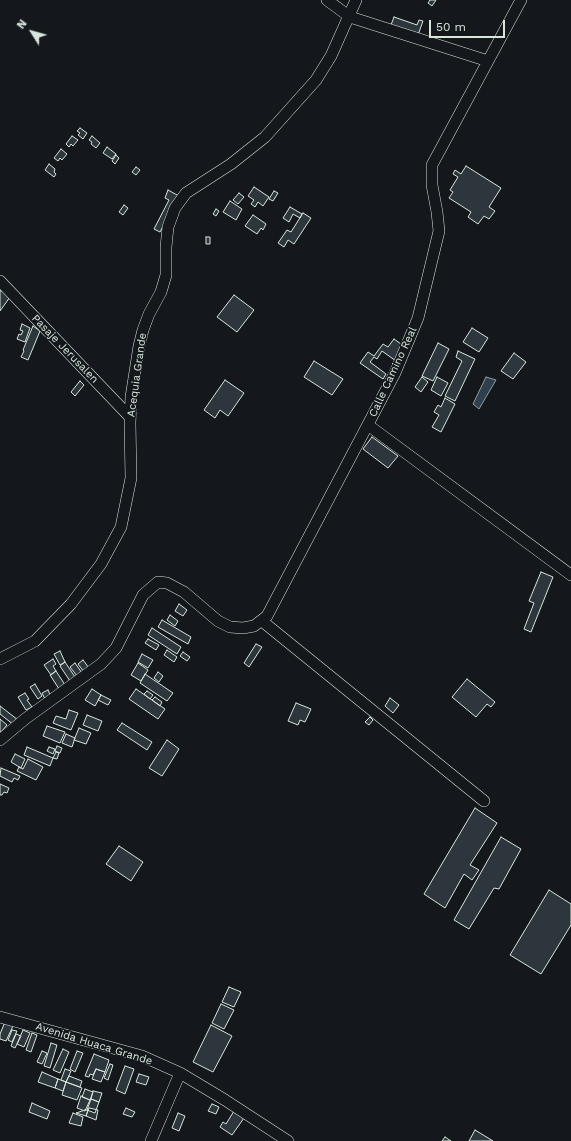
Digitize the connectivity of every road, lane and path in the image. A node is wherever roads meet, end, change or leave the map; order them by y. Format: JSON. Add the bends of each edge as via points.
{"nodes":[{"id":1,"x":327,"y":0,"type":"edge"},
{"id":2,"x":356,"y":0,"type":"edge"},
{"id":3,"x":521,"y":0,"type":"edge"},
{"id":4,"x":350,"y":17,"type":"junction"},
{"id":5,"x":488,"y":61,"type":"junction"},
{"id":6,"x":0,"y":281,"type":"edge"},
{"id":7,"x":130,"y":417,"type":"junction"},
{"id":8,"x":368,"y":424,"type":"junction"},
{"id":9,"x":571,"y":575,"type":"edge"},
{"id":10,"x":262,"y":622,"type":"junction"},
{"id":11,"x":0,"y":659,"type":"edge"},
{"id":12,"x":0,"y":740,"type":"edge"},
{"id":13,"x":484,"y":802,"type":"dead end"},
{"id":14,"x":0,"y":1016,"type":"edge"},
{"id":15,"x":180,"y":1073,"type":"junction"},
{"id":16,"x":151,"y":1141,"type":"edge"},
{"id":17,"x":288,"y":1141,"type":"edge"}],
"edges":[{"from":1,"to":4,"type":"street"},
{"from":2,"to":4,"type":"street","name":"Acequia Grande"},
{"from":3,"to":5,"type":"street","name":"Calle Camino Real"},
{"from":4,"to":5,"type":"street"},
{"from":4,"to":7,"type":"street","name":"Acequia Grande","via":[[316,80],[265,137],[186,193],[174,208],[168,227],[166,275],[161,292],[145,324],[139,346]]},
{"from":5,"to":8,"type":"street","name":"Calle Camino Real","via":[[432,165],[432,185],[439,231],[418,318],[395,373]]},
{"from":6,"to":7,"type":"street","name":"Pasaje Jerusalen"},
{"from":7,"to":11,"type":"street","name":"Acequia Grande","via":[[131,478],[121,527],[101,564],[71,604],[34,641]]},
{"from":8,"to":9,"type":"street"},
{"from":8,"to":10,"type":"street","name":"Calle Camino Real"},
{"from":10,"to":12,"type":"street","via":[[243,628],[230,627],[218,621],[184,592],[167,583],[158,582],[143,595],[116,648],[101,664]]},
{"from":10,"to":13,"type":"street"},
{"from":14,"to":15,"type":"street","name":"Avenida Huaca Grande","via":[[142,1056]]},
{"from":15,"to":16,"type":"street"},
{"from":15,"to":17,"type":"street","name":"Avenida Huaca Grande"}]}
